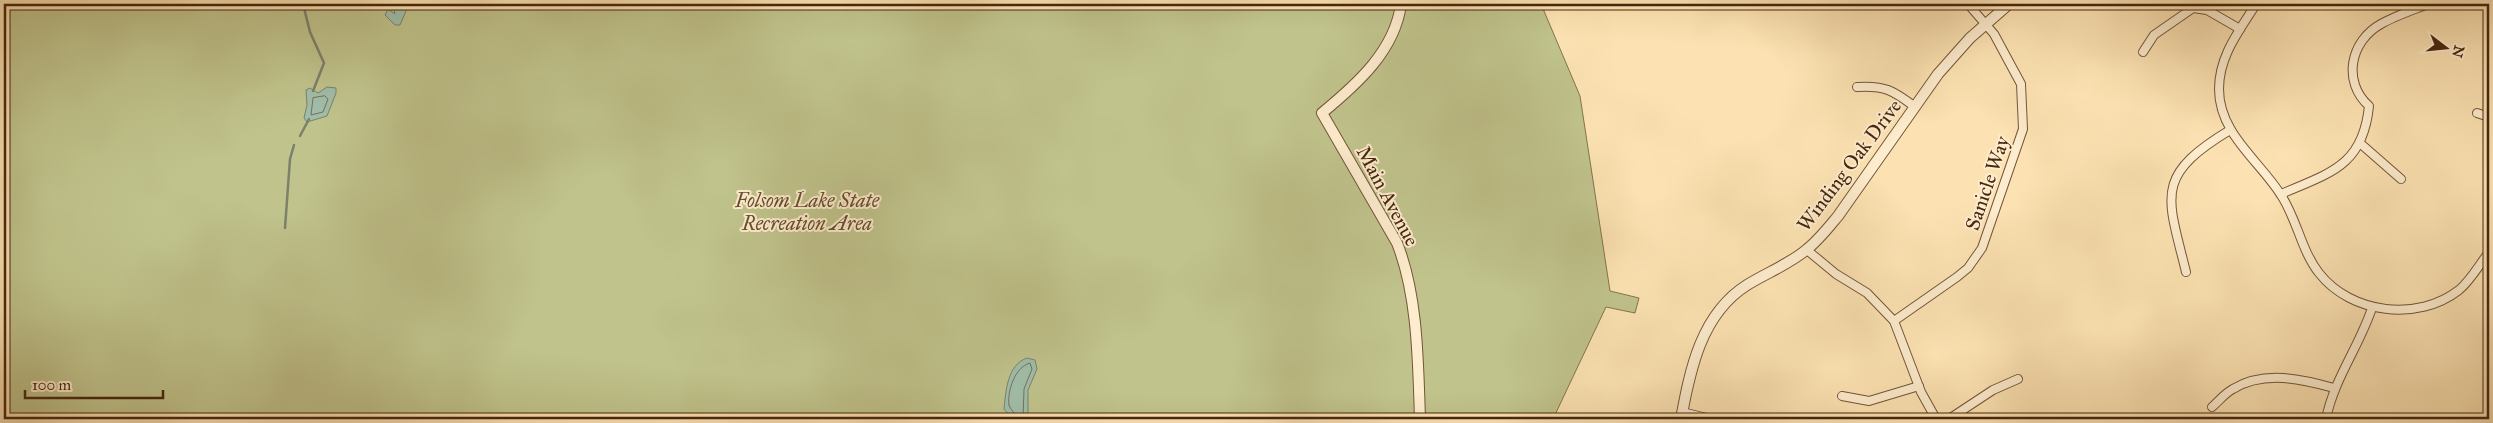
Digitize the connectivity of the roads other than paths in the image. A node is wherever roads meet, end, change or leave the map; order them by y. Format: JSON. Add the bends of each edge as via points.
{"nodes":[{"id":1,"x":1402,"y":4,"type":"edge"},
{"id":2,"x":1968,"y":4,"type":"edge"},
{"id":3,"x":2010,"y":4,"type":"edge"},
{"id":4,"x":2256,"y":4,"type":"edge"},
{"id":5,"x":2428,"y":4,"type":"edge"},
{"id":6,"x":1986,"y":24,"type":"junction"},
{"id":7,"x":2240,"y":29,"type":"junction"},
{"id":8,"x":2144,"y":52,"type":"dead end"},
{"id":9,"x":1857,"y":87,"type":"dead end"},
{"id":10,"x":1915,"y":107,"type":"junction"},
{"id":11,"x":2477,"y":113,"type":"dead end"},
{"id":12,"x":2489,"y":117,"type":"edge"},
{"id":13,"x":2230,"y":130,"type":"junction"},
{"id":14,"x":2361,"y":144,"type":"junction"},
{"id":15,"x":2401,"y":179,"type":"dead end"},
{"id":16,"x":2281,"y":194,"type":"junction"},
{"id":17,"x":1807,"y":250,"type":"junction"},
{"id":18,"x":2488,"y":255,"type":"edge"},
{"id":19,"x":2186,"y":272,"type":"dead end"},
{"id":20,"x":2372,"y":308,"type":"junction"},
{"id":21,"x":1894,"y":321,"type":"junction"},
{"id":22,"x":2018,"y":379,"type":"dead end"},
{"id":23,"x":1919,"y":386,"type":"junction"},
{"id":24,"x":2334,"y":388,"type":"junction"},
{"id":25,"x":1842,"y":396,"type":"dead end"},
{"id":26,"x":2212,"y":406,"type":"dead end"},
{"id":27,"x":1682,"y":416,"type":"edge"},
{"id":28,"x":1420,"y":419,"type":"edge"},
{"id":29,"x":1710,"y":419,"type":"edge"},
{"id":30,"x":1936,"y":419,"type":"edge"},
{"id":31,"x":1949,"y":419,"type":"edge"},
{"id":32,"x":2326,"y":419,"type":"edge"}],
"edges":[{"from":1,"to":28,"type":"street","name":"Main Avenue","via":[[1390,36],[1372,65],[1322,114],[1402,256],[1412,304]]},
{"from":2,"to":6,"type":"street","name":"Sanicle Way"},
{"from":3,"to":6,"type":"street","name":"Winding Oak Drive"},
{"from":4,"to":7,"type":"street"},
{"from":5,"to":14,"type":"street","via":[[2380,24],[2360,46],[2352,75],[2359,98],[2369,106]]},
{"from":6,"to":10,"type":"street","name":"Winding Oak Drive","via":[[1938,74]]},
{"from":6,"to":21,"type":"street","name":"Sanicle Way","via":[[2022,84],[2024,116],[2019,143],[1982,248],[1962,273]]},
{"from":7,"to":8,"type":"street","via":[[2206,10],[2193,8],[2154,35]]},
{"from":7,"to":13,"type":"street","via":[[2224,59],[2220,81],[2220,100]]},
{"from":9,"to":10,"type":"street","via":[[1886,88]]},
{"from":10,"to":17,"type":"street","name":"Winding Oak Drive","via":[[1838,216]]},
{"from":11,"to":12,"type":"street"},
{"from":13,"to":16,"type":"street"},
{"from":13,"to":19,"type":"street","via":[[2201,147],[2186,162],[2173,185],[2170,209]]},
{"from":14,"to":15,"type":"street"},
{"from":14,"to":16,"type":"street","via":[[2335,170]]},
{"from":16,"to":20,"type":"street","via":[[2319,273],[2329,285]]},
{"from":17,"to":21,"type":"street","via":[[1836,274],[1867,293]]},
{"from":17,"to":27,"type":"street","name":"Winding Oak Drive","via":[[1746,286],[1720,310],[1699,345]]},
{"from":18,"to":20,"type":"street","via":[[2469,280],[2446,298],[2421,307]]},
{"from":20,"to":24,"type":"street","via":[[2364,335]]},
{"from":21,"to":23,"type":"street"},
{"from":22,"to":31,"type":"street","via":[[1993,390]]},
{"from":23,"to":25,"type":"street","via":[[1870,401]]},
{"from":23,"to":30,"type":"street"},
{"from":24,"to":26,"type":"street","via":[[2304,380],[2260,380],[2232,389]]},
{"from":24,"to":32,"type":"street"},
{"from":27,"to":29,"type":"street"}]}
